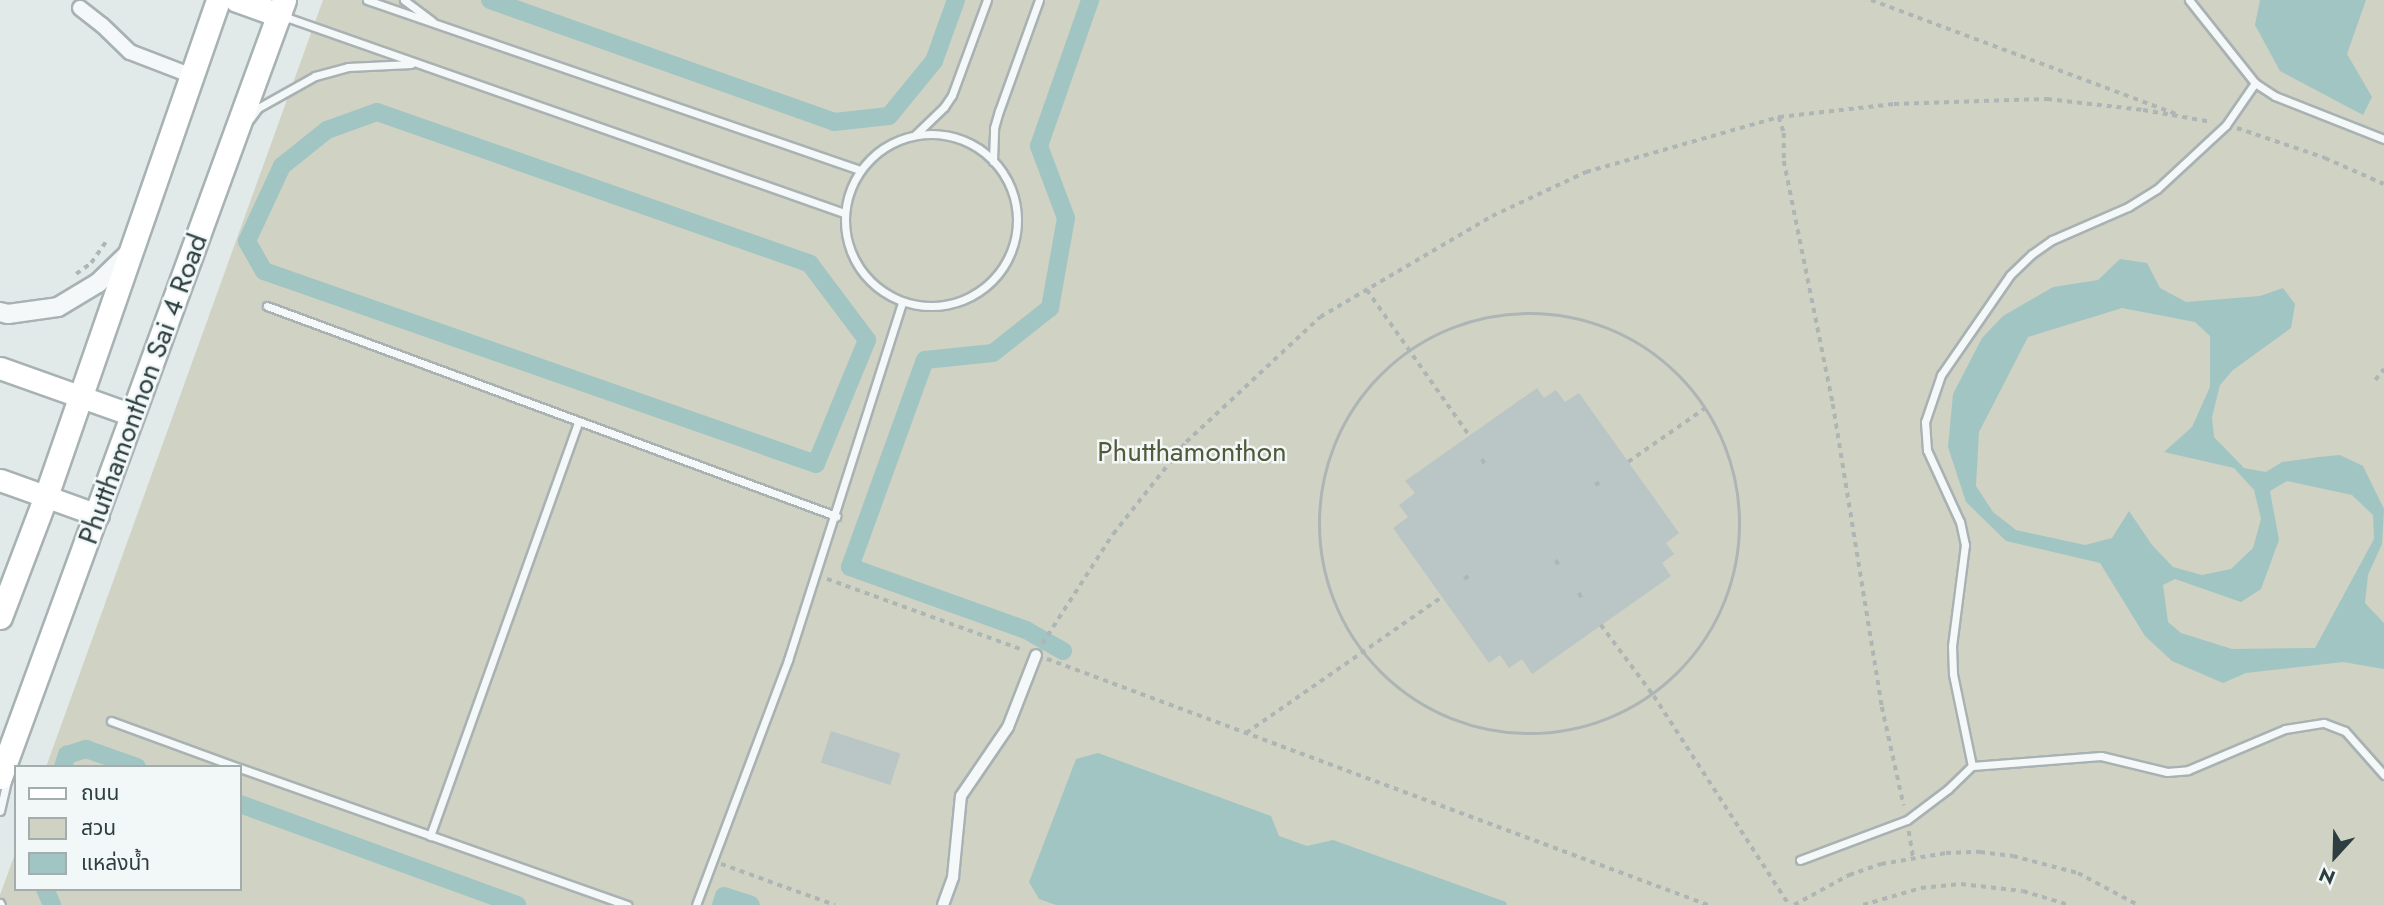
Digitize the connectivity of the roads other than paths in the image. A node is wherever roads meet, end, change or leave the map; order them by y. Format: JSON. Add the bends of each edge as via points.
{"nodes":[{"id":1,"x":218,"y":0,"type":"edge"},
{"id":2,"x":237,"y":0,"type":"edge"},
{"id":3,"x":367,"y":0,"type":"edge"},
{"id":4,"x":404,"y":0,"type":"edge"},
{"id":5,"x":987,"y":0,"type":"edge"},
{"id":6,"x":1039,"y":0,"type":"edge"},
{"id":7,"x":2189,"y":0,"type":"edge"},
{"id":8,"x":282,"y":7,"type":"edge"},
{"id":9,"x":80,"y":8,"type":"dead end"},
{"id":10,"x":436,"y":25,"type":"junction"},
{"id":11,"x":416,"y":64,"type":"junction"},
{"id":12,"x":190,"y":75,"type":"junction"},
{"id":13,"x":2255,"y":83,"type":"junction"},
{"id":14,"x":915,"y":135,"type":"junction"},
{"id":15,"x":2384,"y":139,"type":"edge"},
{"id":16,"x":993,"y":160,"type":"junction"},
{"id":17,"x":221,"y":170,"type":"junction"},
{"id":18,"x":860,"y":170,"type":"junction"},
{"id":19,"x":844,"y":213,"type":"junction"},
{"id":20,"x":128,"y":254,"type":"junction"},
{"id":21,"x":902,"y":302,"type":"junction"},
{"id":22,"x":267,"y":306,"type":"dead end"},
{"id":23,"x":0,"y":312,"type":"edge"},
{"id":24,"x":0,"y":368,"type":"edge"},
{"id":25,"x":78,"y":396,"type":"junction"},
{"id":26,"x":132,"y":415,"type":"junction"},
{"id":27,"x":578,"y":422,"type":"junction"},
{"id":28,"x":0,"y":480,"type":"edge"},
{"id":29,"x":46,"y":496,"type":"junction"},
{"id":30,"x":98,"y":515,"type":"junction"},
{"id":31,"x":836,"y":516,"type":"junction"},
{"id":32,"x":0,"y":617,"type":"edge"},
{"id":33,"x":1036,"y":655,"type":"road end"},
{"id":34,"x":111,"y":721,"type":"dead end"},
{"id":35,"x":19,"y":725,"type":"junction"},
{"id":36,"x":233,"y":765,"type":"edge"},
{"id":37,"x":1972,"y":766,"type":"junction"},
{"id":38,"x":242,"y":768,"type":"edge"},
{"id":39,"x":2384,"y":775,"type":"edge"},
{"id":40,"x":0,"y":777,"type":"edge"},
{"id":41,"x":0,"y":811,"type":"edge"},
{"id":42,"x":430,"y":835,"type":"junction"},
{"id":43,"x":1800,"y":860,"type":"dead end"},
{"id":44,"x":626,"y":905,"type":"edge"},
{"id":45,"x":696,"y":905,"type":"edge"},
{"id":46,"x":943,"y":905,"type":"edge"}],
"edges":[{"from":1,"to":12,"type":"main road","name":"Phutthamonthon Sai 4 Road"},
{"from":2,"to":8,"type":"main road"},
{"from":3,"to":10,"type":"lane"},
{"from":4,"to":10,"type":"lane"},
{"from":5,"to":14,"type":"lane","via":[[952,94]]},
{"from":6,"to":16,"type":"lane","via":[[999,111]]},
{"from":7,"to":13,"type":"lane"},
{"from":8,"to":11,"type":"lane"},
{"from":8,"to":17,"type":"main road","name":"Phutthamonthon Sai 4 Road"},
{"from":9,"to":12,"type":"street","via":[[130,52]]},
{"from":10,"to":18,"type":"lane"},
{"from":11,"to":17,"type":"lane","via":[[348,67],[315,76],[279,94],[258,108]]},
{"from":11,"to":19,"type":"lane"},
{"from":12,"to":20,"type":"main road","name":"Phutthamonthon Sai 4 Road"},
{"from":13,"to":15,"type":"lane","via":[[2275,96]]},
{"from":13,"to":37,"type":"lane","via":[[2226,125],[2157,189],[2128,207],[2052,240],[2010,275],[1931,398],[1925,422],[1927,450],[1960,522],[1965,545],[1952,646],[1953,674]]},
{"from":14,"to":16,"type":"lane","via":[[958,138]]},
{"from":14,"to":18,"type":"lane","via":[[875,153]]},
{"from":16,"to":21,"type":"lane","via":[[1009,182],[1017,206],[1017,232],[1010,256],[996,278],[977,294],[953,304],[927,307]]},
{"from":17,"to":26,"type":"main road","name":"Phutthamonthon Sai 4 Road"},
{"from":18,"to":19,"type":"lane"},
{"from":19,"to":21,"type":"lane","via":[[849,251],[858,268],[885,294]]},
{"from":20,"to":23,"type":"street","via":[[98,283],[58,307]]},
{"from":20,"to":25,"type":"main road","name":"Phutthamonthon Sai 4 Road"},
{"from":21,"to":31,"type":"lane"},
{"from":22,"to":27,"type":"lane"},
{"from":24,"to":25,"type":"main road"},
{"from":25,"to":26,"type":"main road"},
{"from":25,"to":29,"type":"main road","name":"Phutthamonthon Sai 4 Road"},
{"from":26,"to":30,"type":"main road","name":"Phutthamonthon Sai 4 Road"},
{"from":27,"to":31,"type":"lane"},
{"from":27,"to":42,"type":"lane"},
{"from":28,"to":29,"type":"main road"},
{"from":29,"to":30,"type":"main road"},
{"from":29,"to":32,"type":"main road","name":"Phutthamonthon Sai 4 Road"},
{"from":30,"to":35,"type":"main road","name":"Phutthamonthon Sai 4 Road"},
{"from":31,"to":45,"type":"lane","via":[[788,660]]},
{"from":33,"to":46,"type":"street","via":[[1008,727],[961,796],[953,877]]},
{"from":34,"to":36,"type":"lane"},
{"from":35,"to":40,"type":"main road","name":"Phutthamonthon Sai 4 Road"},
{"from":35,"to":41,"type":"lane"},
{"from":37,"to":39,"type":"lane","via":[[2101,756],[2167,772],[2188,770],[2285,729],[2325,723],[2345,731]]},
{"from":37,"to":43,"type":"lane","via":[[1907,820]]},
{"from":38,"to":42,"type":"lane"},
{"from":42,"to":44,"type":"lane"}]}
